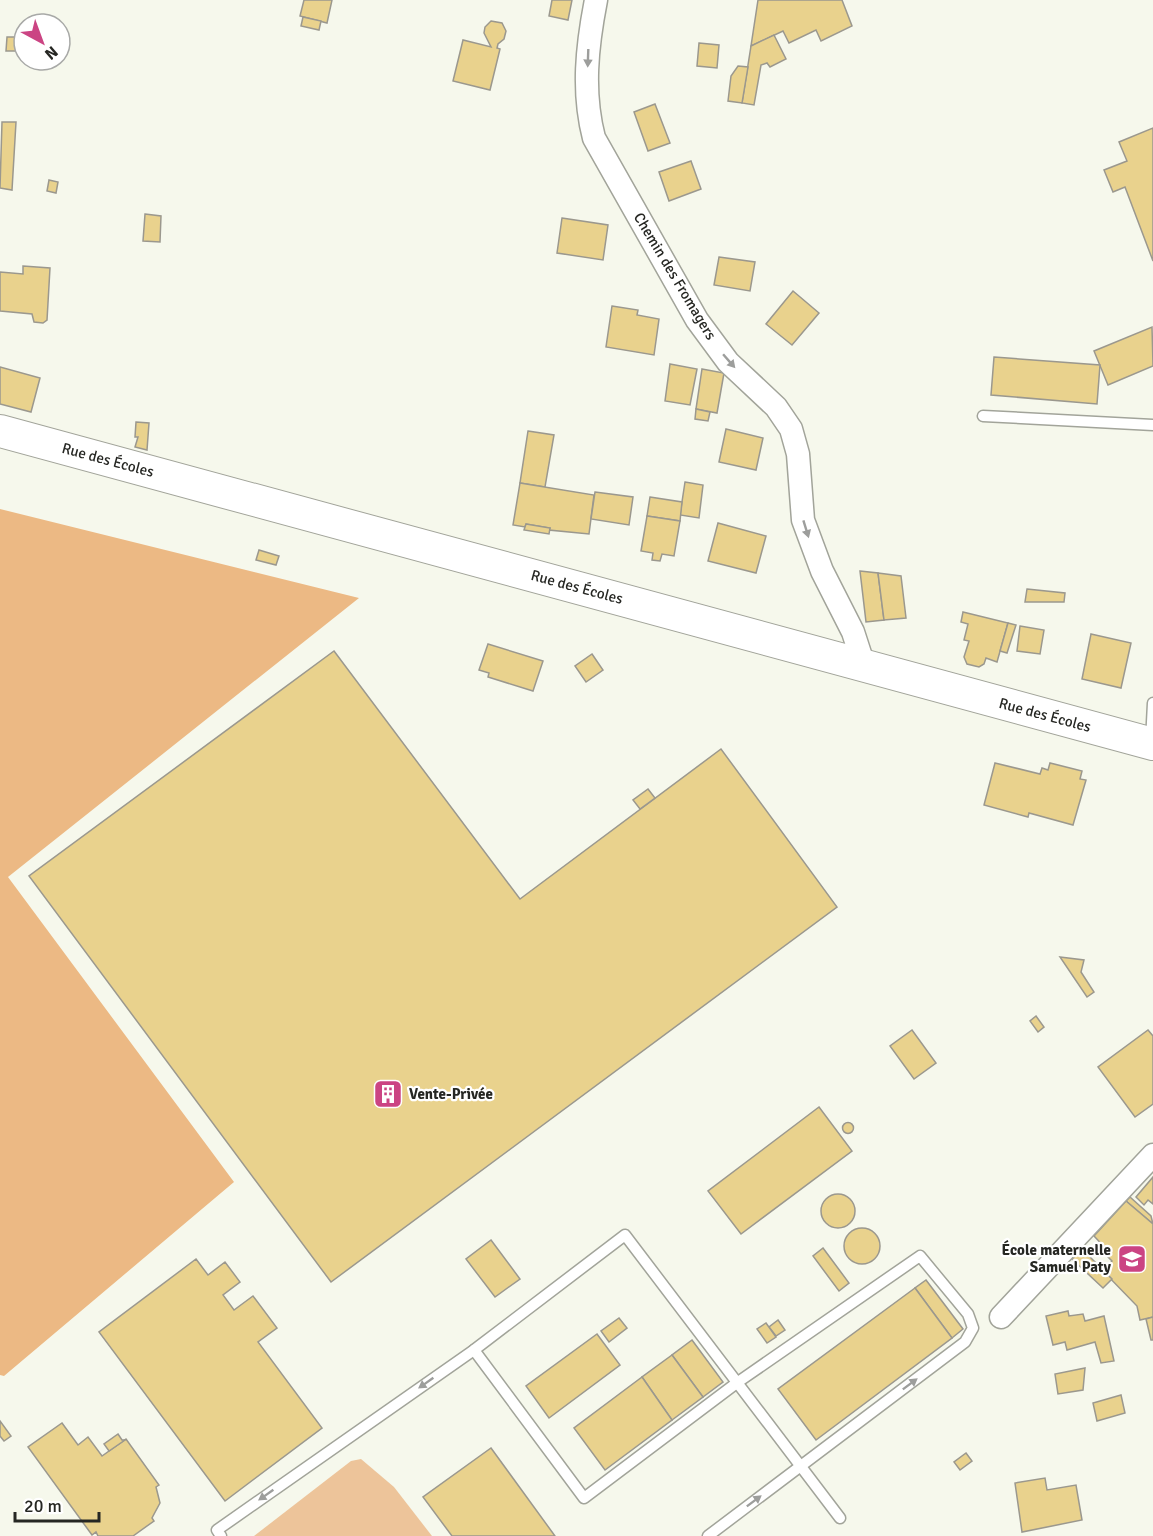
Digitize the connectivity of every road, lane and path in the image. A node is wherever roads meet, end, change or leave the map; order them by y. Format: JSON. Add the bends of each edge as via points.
{"nodes":[{"id":1,"x":596,"y":0,"type":"edge"},
{"id":2,"x":983,"y":416,"type":"dead end"},
{"id":3,"x":1153,"y":425,"type":"edge"},
{"id":4,"x":0,"y":430,"type":"edge"},
{"id":5,"x":864,"y":666,"type":"junction"},
{"id":6,"x":1153,"y":702,"type":"edge"},
{"id":7,"x":1152,"y":744,"type":"edge"},
{"id":8,"x":1153,"y":1155,"type":"edge"},
{"id":9,"x":1001,"y":1317,"type":"dead end"},
{"id":10,"x":474,"y":1350,"type":"junction"},
{"id":11,"x":738,"y":1382,"type":"junction"},
{"id":12,"x":801,"y":1466,"type":"junction"},
{"id":13,"x":840,"y":1518,"type":"dead end"},
{"id":14,"x":221,"y":1536,"type":"edge"},
{"id":15,"x":708,"y":1536,"type":"edge"}],
"edges":[{"from":1,"to":5,"type":"street","name":"Chemin des Fromagers","one_way":true,"via":[[589,36],[586,108],[594,138],[697,320],[728,362],[776,407],[792,429],[803,520]]},
{"from":2,"to":3,"type":"lane"},
{"from":4,"to":5,"type":"street","name":"Rue des Écoles"},
{"from":5,"to":7,"type":"street","name":"Rue des Écoles"},
{"from":6,"to":7,"type":"lane"},
{"from":8,"to":9,"type":"street"},
{"from":10,"to":11,"type":"lane","via":[[625,1235]]},
{"from":10,"to":11,"type":"lane","via":[[584,1498]]},
{"from":10,"to":14,"type":"lane","one_way":true,"via":[[217,1530]]},
{"from":11,"to":12,"type":"lane"},
{"from":12,"to":11,"type":"lane","one_way":true,"via":[[965,1342],[973,1328],[968,1314],[920,1256]]},
{"from":12,"to":13,"type":"lane"},
{"from":15,"to":12,"type":"lane","one_way":true}]}
